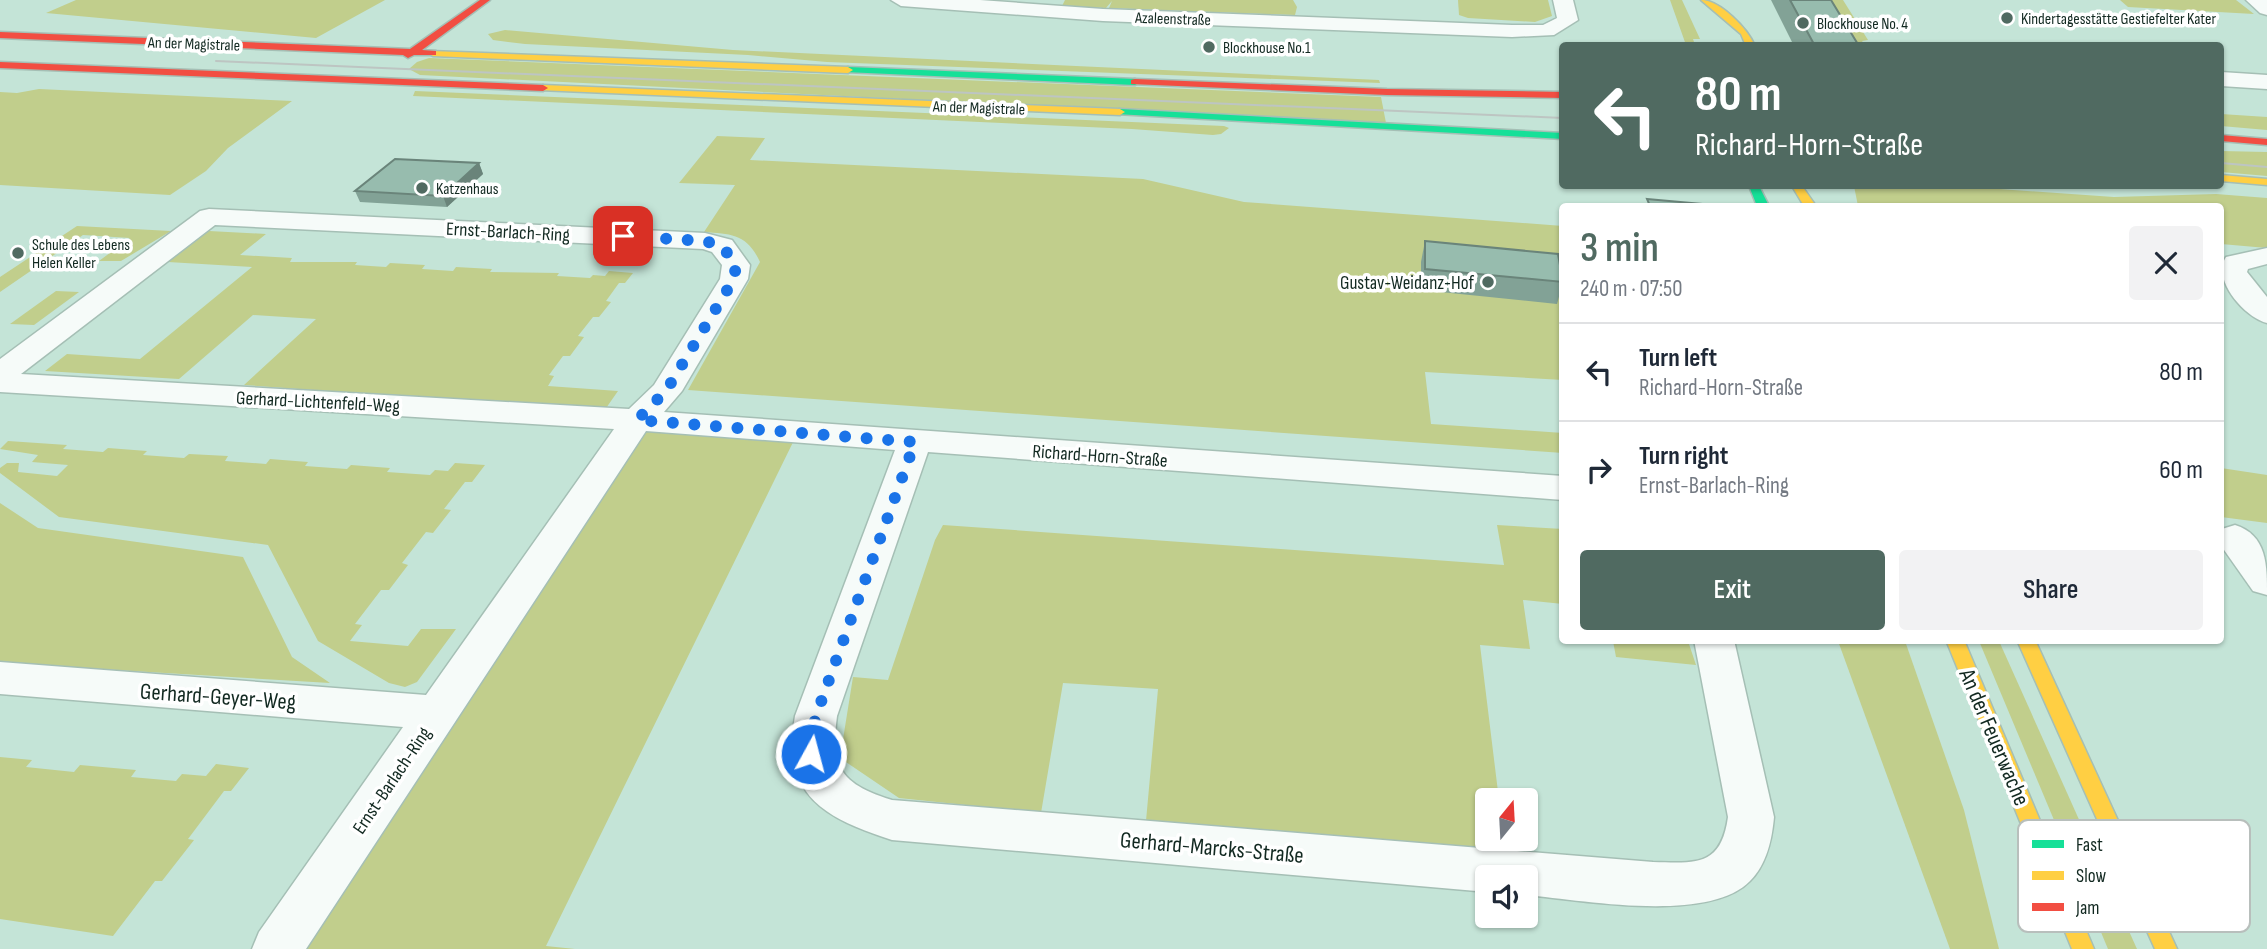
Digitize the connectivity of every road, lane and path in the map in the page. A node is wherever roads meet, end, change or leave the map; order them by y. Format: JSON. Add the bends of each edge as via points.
{"nodes":[{"id":1,"x":458,"y":0,"type":"edge"},
{"id":2,"x":486,"y":0,"type":"edge"},
{"id":3,"x":901,"y":0,"type":"edge"},
{"id":4,"x":1563,"y":0,"type":"edge"},
{"id":5,"x":1704,"y":0,"type":"edge"},
{"id":6,"x":2256,"y":0,"type":"edge"},
{"id":7,"x":2267,"y":9,"type":"edge"},
{"id":8,"x":466,"y":15,"type":"junction"},
{"id":9,"x":1711,"y":25,"type":"dead end"},
{"id":10,"x":0,"y":35,"type":"edge"},
{"id":11,"x":1749,"y":42,"type":"edge"},
{"id":12,"x":415,"y":52,"type":"junction"},
{"id":13,"x":385,"y":58,"type":"junction"},
{"id":14,"x":548,"y":58,"type":"junction"},
{"id":15,"x":0,"y":65,"type":"edge"},
{"id":16,"x":2224,"y":79,"type":"edge"},
{"id":17,"x":337,"y":80,"type":"junction"},
{"id":18,"x":394,"y":82,"type":"junction"},
{"id":19,"x":2267,"y":82,"type":"edge"},
{"id":20,"x":1559,"y":95,"type":"edge"},
{"id":21,"x":1559,"y":136,"type":"edge"},
{"id":22,"x":2224,"y":138,"type":"edge"},
{"id":23,"x":2267,"y":142,"type":"edge"},
{"id":24,"x":2224,"y":178,"type":"edge"},
{"id":25,"x":2267,"y":182,"type":"edge"},
{"id":26,"x":2267,"y":256,"type":"edge"},
{"id":27,"x":2267,"y":314,"type":"edge"},
{"id":28,"x":0,"y":374,"type":"edge"},
{"id":29,"x":0,"y":382,"type":"edge"},
{"id":30,"x":637,"y":420,"type":"junction"},
{"id":31,"x":915,"y":442,"type":"junction"},
{"id":32,"x":1559,"y":488,"type":"edge"},
{"id":33,"x":2241,"y":539,"type":"edge"},
{"id":34,"x":2267,"y":581,"type":"edge"},
{"id":35,"x":1715,"y":644,"type":"edge"},
{"id":36,"x":1957,"y":644,"type":"edge"},
{"id":37,"x":2028,"y":644,"type":"edge"},
{"id":38,"x":0,"y":678,"type":"edge"},
{"id":39,"x":436,"y":713,"type":"junction"},
{"id":40,"x":2030,"y":820,"type":"edge"},
{"id":41,"x":2108,"y":820,"type":"edge"},
{"id":42,"x":2076,"y":932,"type":"edge"},
{"id":43,"x":2158,"y":932,"type":"edge"},
{"id":44,"x":277,"y":949,"type":"edge"},
{"id":45,"x":2083,"y":949,"type":"edge"},
{"id":46,"x":2166,"y":949,"type":"edge"}],
"edges":[{"from":1,"to":13,"type":"main road"},
{"from":2,"to":8,"type":"main road"},
{"from":3,"to":4,"type":"street","name":"Azaleenstraße","via":[[1103,15],[1445,20],[1547,31],[1568,20]]},
{"from":5,"to":9,"type":"main road"},
{"from":5,"to":11,"type":"main road","via":[[1745,33]]},
{"from":6,"to":7,"type":"street"},
{"from":8,"to":12,"type":"main road"},
{"from":8,"to":14,"type":"main road","via":[[460,23],[467,37],[495,49]]},
{"from":10,"to":13,"type":"main road","name":"An der Magistrale"},
{"from":12,"to":13,"type":"main road","name":"An der Magistrale"},
{"from":12,"to":14,"type":"main road","name":"An der Magistrale"},
{"from":13,"to":17,"type":"main road","name":"An der Magistrale"},
{"from":13,"to":18,"type":"main road"},
{"from":14,"to":20,"type":"main road","name":"An der Magistrale"},
{"from":15,"to":17,"type":"main road","name":"An der Magistrale"},
{"from":16,"to":19,"type":"street"},
{"from":17,"to":18,"type":"main road","name":"An der Magistrale"},
{"from":18,"to":21,"type":"main road","name":"An der Magistrale","via":[[1246,117]]},
{"from":22,"to":23,"type":"main road"},
{"from":24,"to":25,"type":"main road"},
{"from":26,"to":27,"type":"street","via":[[2236,263],[2233,272]]},
{"from":28,"to":30,"type":"street","name":"Ernst-Barlach-Ring","via":[[209,217],[683,239],[722,246],[736,265],[734,279],[666,391]]},
{"from":29,"to":30,"type":"street","name":"Gerhard-Lichtenfeld-Weg"},
{"from":30,"to":31,"type":"street","name":"Richard-Horn-Straße"},
{"from":30,"to":39,"type":"street","name":"Ernst-Barlach-Ring"},
{"from":31,"to":32,"type":"street","name":"Richard-Horn-Straße"},
{"from":31,"to":35,"type":"street","name":"Gerhard-Marcks-Straße","via":[[811,738],[817,774],[830,789],[865,812],[892,820],[1653,884],[1698,882],[1733,869],[1751,836],[1751,817]]},
{"from":33,"to":34,"type":"street"},
{"from":36,"to":40,"type":"main road","name":"An der Feuerwache"},
{"from":37,"to":41,"type":"main road"},
{"from":38,"to":39,"type":"street","name":"Gerhard-Geyer-Weg"},
{"from":39,"to":44,"type":"street","name":"Ernst-Barlach-Ring"},
{"from":42,"to":45,"type":"main road","name":"An der Feuerwache"},
{"from":43,"to":46,"type":"main road"}]}
